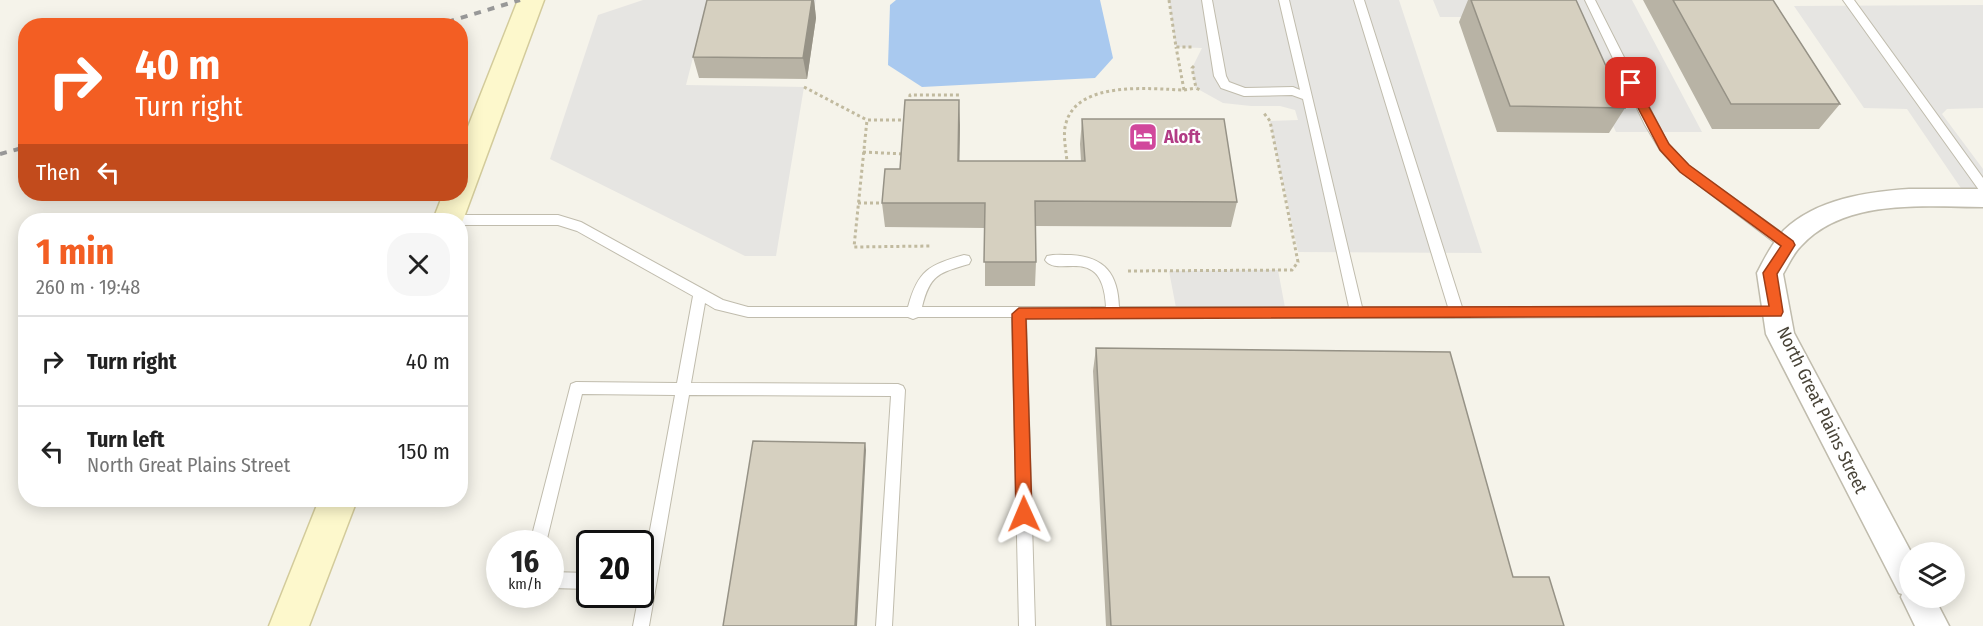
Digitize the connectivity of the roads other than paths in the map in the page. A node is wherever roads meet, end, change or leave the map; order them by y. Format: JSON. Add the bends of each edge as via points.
{"nodes":[{"id":1,"x":531,"y":0,"type":"edge"},
{"id":2,"x":1207,"y":0,"type":"edge"},
{"id":3,"x":1284,"y":0,"type":"edge"},
{"id":4,"x":1359,"y":0,"type":"edge"},
{"id":5,"x":1590,"y":0,"type":"edge"},
{"id":6,"x":1848,"y":0,"type":"edge"},
{"id":7,"x":1308,"y":97,"type":"junction"},
{"id":8,"x":468,"y":166,"type":"edge"},
{"id":9,"x":1983,"y":187,"type":"edge"},
{"id":10,"x":1983,"y":198,"type":"edge"},
{"id":11,"x":468,"y":220,"type":"edge"},
{"id":12,"x":1791,"y":240,"type":"junction"},
{"id":13,"x":964,"y":260,"type":"dead end"},
{"id":14,"x":1052,"y":260,"type":"dead end"},
{"id":15,"x":700,"y":293,"type":"junction"},
{"id":16,"x":1776,"y":312,"type":"junction"},
{"id":17,"x":1113,"y":313,"type":"junction"},
{"id":18,"x":1357,"y":313,"type":"junction"},
{"id":19,"x":1457,"y":313,"type":"junction"},
{"id":20,"x":913,"y":314,"type":"junction"},
{"id":21,"x":1019,"y":314,"type":"junction"},
{"id":22,"x":683,"y":389,"type":"junction"},
{"id":23,"x":335,"y":507,"type":"edge"},
{"id":24,"x":541,"y":530,"type":"edge"},
{"id":25,"x":654,"y":536,"type":"edge"},
{"id":26,"x":1899,"y":561,"type":"edge"},
{"id":27,"x":642,"y":608,"type":"edge"},
{"id":28,"x":1923,"y":608,"type":"edge"},
{"id":29,"x":289,"y":626,"type":"edge"},
{"id":30,"x":640,"y":626,"type":"edge"},
{"id":31,"x":884,"y":626,"type":"edge"},
{"id":32,"x":1027,"y":626,"type":"edge"},
{"id":33,"x":1933,"y":626,"type":"edge"}],
"edges":[{"from":1,"to":8,"type":"main road"},
{"from":2,"to":7,"type":"lane","via":[[1225,86],[1244,92],[1293,91]]},
{"from":3,"to":7,"type":"lane"},
{"from":4,"to":19,"type":"lane"},
{"from":5,"to":12,"type":"lane","via":[[1664,147],[1684,168]]},
{"from":6,"to":9,"type":"lane"},
{"from":7,"to":18,"type":"lane"},
{"from":10,"to":12,"type":"street","via":[[1865,201],[1825,214]]},
{"from":11,"to":15,"type":"lane","via":[[558,220],[581,227]]},
{"from":12,"to":16,"type":"street","name":"North Great Plains Street","via":[[1770,273]]},
{"from":13,"to":20,"type":"lane","via":[[934,268],[920,283]]},
{"from":14,"to":17,"type":"lane","via":[[1081,260],[1095,266],[1109,280]]},
{"from":15,"to":20,"type":"lane","via":[[720,305],[748,312]]},
{"from":15,"to":22,"type":"lane"},
{"from":16,"to":19,"type":"lane"},
{"from":16,"to":26,"type":"street","name":"North Great Plains Street","via":[[1780,334]]},
{"from":17,"to":18,"type":"lane"},
{"from":17,"to":21,"type":"lane"},
{"from":18,"to":19,"type":"lane"},
{"from":20,"to":21,"type":"lane"},
{"from":21,"to":32,"type":"lane"},
{"from":22,"to":24,"type":"lane","via":[[576,388]]},
{"from":22,"to":25,"type":"lane"},
{"from":22,"to":31,"type":"lane","via":[[898,390]]},
{"from":23,"to":29,"type":"main road"},
{"from":27,"to":30,"type":"lane"},
{"from":28,"to":33,"type":"street"}]}
